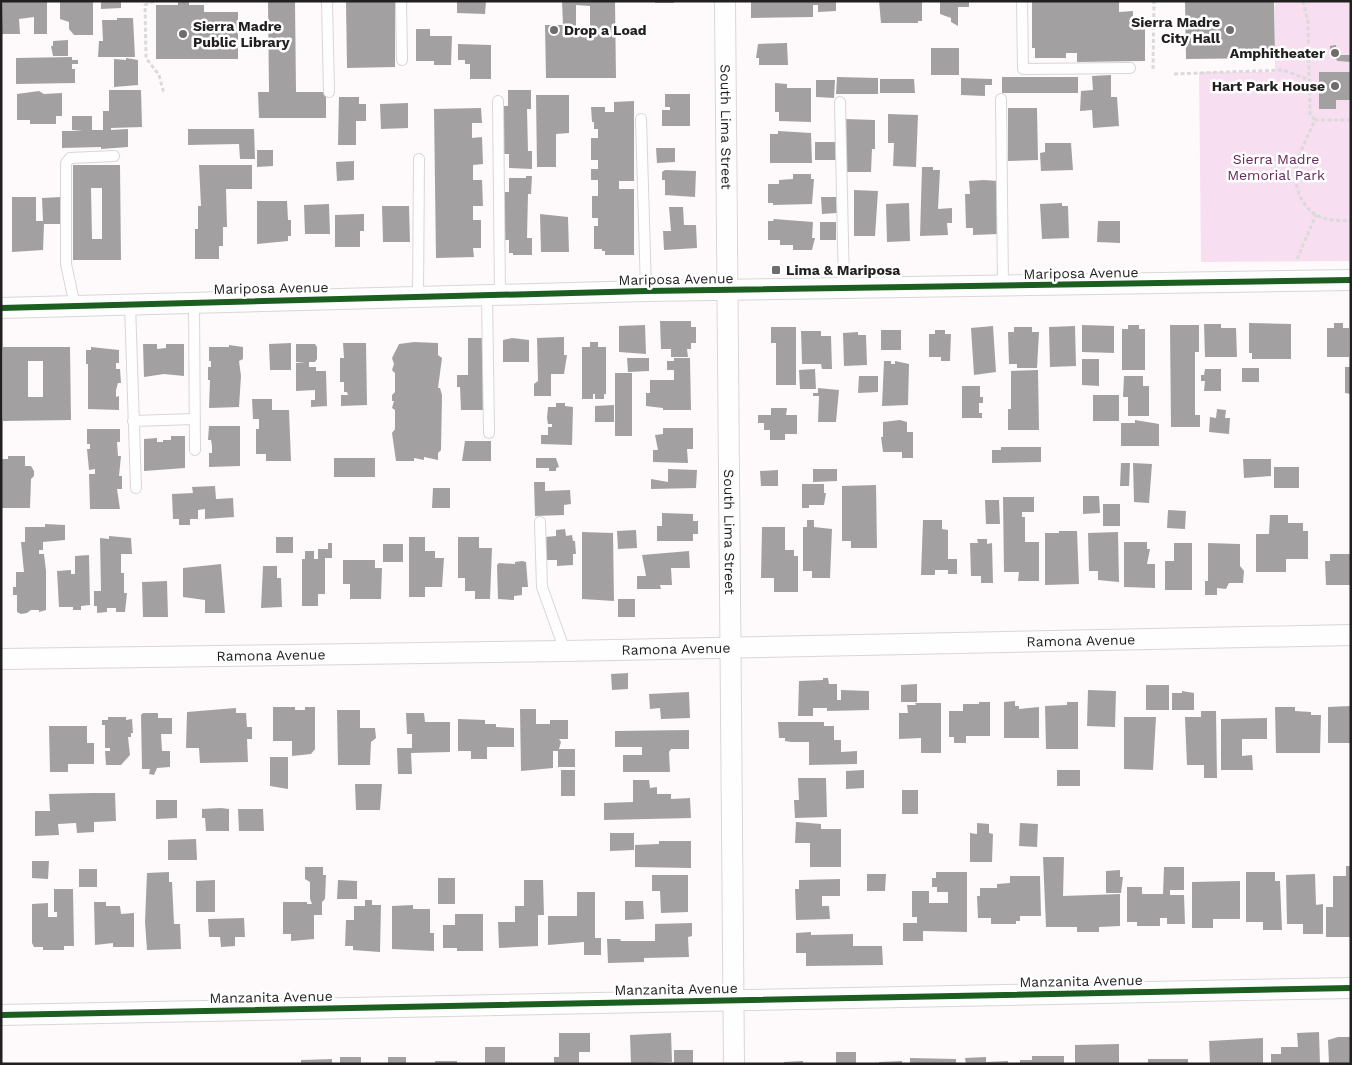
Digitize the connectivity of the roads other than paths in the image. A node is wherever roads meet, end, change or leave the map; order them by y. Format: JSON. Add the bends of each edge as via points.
{"nodes":[{"id":1,"x":327,"y":1,"type":"edge"},
{"id":2,"x":401,"y":1,"type":"edge"},
{"id":3,"x":725,"y":1,"type":"edge"},
{"id":4,"x":1022,"y":1,"type":"edge"},
{"id":5,"x":402,"y":60,"type":"dead end"},
{"id":6,"x":1130,"y":68,"type":"dead end"},
{"id":7,"x":329,"y":92,"type":"dead end"},
{"id":8,"x":1001,"y":99,"type":"dead end"},
{"id":9,"x":498,"y":101,"type":"dead end"},
{"id":10,"x":840,"y":102,"type":"dead end"},
{"id":11,"x":640,"y":119,"type":"dead end"},
{"id":12,"x":114,"y":156,"type":"dead end"},
{"id":13,"x":418,"y":159,"type":"dead end"},
{"id":14,"x":1351,"y":280,"type":"edge"},
{"id":15,"x":1003,"y":286,"type":"junction"},
{"id":16,"x":844,"y":288,"type":"junction"},
{"id":17,"x":727,"y":291,"type":"junction"},
{"id":18,"x":646,"y":292,"type":"junction"},
{"id":19,"x":494,"y":295,"type":"junction"},
{"id":20,"x":418,"y":297,"type":"junction"},
{"id":21,"x":194,"y":303,"type":"junction"},
{"id":22,"x":130,"y":304,"type":"junction"},
{"id":23,"x":75,"y":306,"type":"junction"},
{"id":24,"x":1,"y":308,"type":"edge"},
{"id":25,"x":194,"y":419,"type":"junction"},
{"id":26,"x":134,"y":421,"type":"junction"},
{"id":27,"x":490,"y":433,"type":"dead end"},
{"id":28,"x":195,"y":450,"type":"dead end"},
{"id":29,"x":136,"y":488,"type":"dead end"},
{"id":30,"x":540,"y":522,"type":"dead end"},
{"id":31,"x":1351,"y":635,"type":"edge"},
{"id":32,"x":730,"y":646,"type":"junction"},
{"id":33,"x":566,"y":651,"type":"junction"},
{"id":34,"x":1,"y":659,"type":"edge"},
{"id":35,"x":1351,"y":988,"type":"edge"},
{"id":36,"x":733,"y":1000,"type":"junction"},
{"id":37,"x":1,"y":1015,"type":"edge"},
{"id":38,"x":734,"y":1064,"type":"edge"}],
"edges":[{"from":1,"to":7,"type":"lane"},
{"from":2,"to":5,"type":"lane"},
{"from":3,"to":17,"type":"street","name":"South Lima Street"},
{"from":4,"to":6,"type":"lane","via":[[1023,69]]},
{"from":8,"to":15,"type":"lane"},
{"from":9,"to":19,"type":"lane"},
{"from":10,"to":16,"type":"lane"},
{"from":11,"to":18,"type":"lane"},
{"from":12,"to":23,"type":"lane","via":[[70,158],[66,162],[66,264]]},
{"from":13,"to":20,"type":"lane"},
{"from":14,"to":15,"type":"street","name":"Mariposa Avenue"},
{"from":15,"to":16,"type":"street","name":"Mariposa Avenue"},
{"from":16,"to":17,"type":"street","name":"Mariposa Avenue"},
{"from":17,"to":18,"type":"street","name":"Mariposa Avenue"},
{"from":17,"to":32,"type":"street","name":"South Lima Street"},
{"from":18,"to":19,"type":"street","name":"Mariposa Avenue"},
{"from":19,"to":20,"type":"street","name":"Mariposa Avenue"},
{"from":19,"to":27,"type":"lane"},
{"from":20,"to":21,"type":"street","name":"Mariposa Avenue"},
{"from":21,"to":22,"type":"street","name":"Mariposa Avenue"},
{"from":21,"to":25,"type":"lane"},
{"from":22,"to":23,"type":"street","name":"Mariposa Avenue"},
{"from":22,"to":26,"type":"lane"},
{"from":23,"to":24,"type":"street","name":"Mariposa Avenue"},
{"from":25,"to":26,"type":"lane"},
{"from":25,"to":28,"type":"lane"},
{"from":26,"to":29,"type":"lane"},
{"from":30,"to":33,"type":"lane","via":[[542,587]]},
{"from":31,"to":32,"type":"street","name":"Ramona Avenue"},
{"from":32,"to":33,"type":"street","name":"Ramona Avenue"},
{"from":32,"to":36,"type":"street","name":"South Lima Street"},
{"from":33,"to":34,"type":"street","name":"Ramona Avenue"},
{"from":35,"to":36,"type":"street","name":"Manzanita Avenue"},
{"from":36,"to":37,"type":"street","name":"Manzanita Avenue"},
{"from":36,"to":38,"type":"street","name":"South Lima Street"}]}
